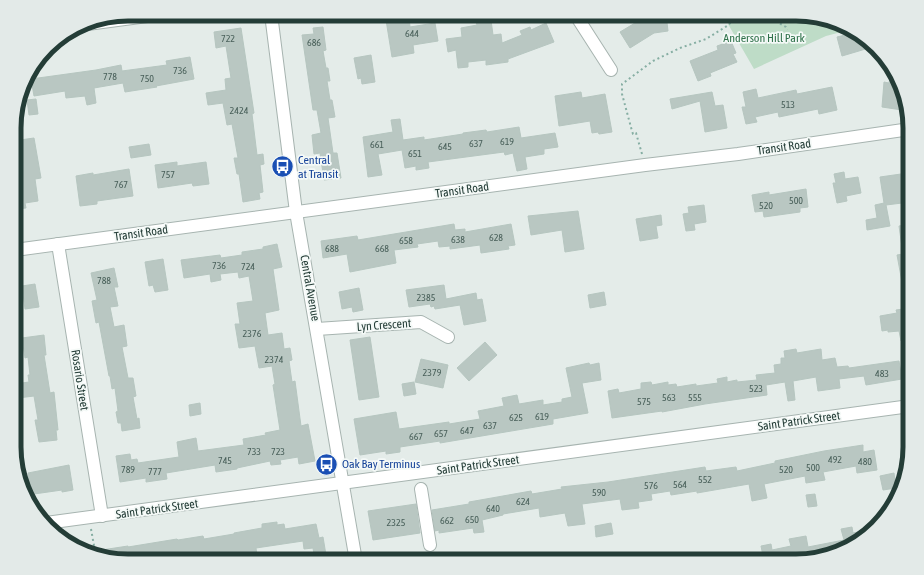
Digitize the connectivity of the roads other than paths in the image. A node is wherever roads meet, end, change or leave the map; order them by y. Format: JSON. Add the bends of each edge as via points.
{"nodes":[{"id":1,"x":272,"y":21,"type":"edge"},
{"id":2,"x":580,"y":21,"type":"edge"},
{"id":3,"x":611,"y":70,"type":"dead end"},
{"id":4,"x":903,"y":130,"type":"edge"},
{"id":5,"x":296,"y":212,"type":"junction"},
{"id":6,"x":58,"y":244,"type":"junction"},
{"id":7,"x":21,"y":249,"type":"edge"},
{"id":8,"x":317,"y":329,"type":"junction"},
{"id":9,"x":448,"y":337,"type":"dead end"},
{"id":10,"x":903,"y":407,"type":"edge"},
{"id":11,"x":343,"y":484,"type":"junction"},
{"id":12,"x":421,"y":490,"type":"dead end"},
{"id":13,"x":102,"y":516,"type":"junction"},
{"id":14,"x":51,"y":522,"type":"edge"},
{"id":15,"x":430,"y":545,"type":"dead end"},
{"id":16,"x":355,"y":554,"type":"edge"}],
"edges":[{"from":1,"to":5,"type":"street","name":"Central Avenue"},
{"from":2,"to":3,"type":"street"},
{"from":4,"to":5,"type":"street","name":"Transit Road"},
{"from":5,"to":6,"type":"street","name":"Transit Road"},
{"from":5,"to":8,"type":"street","name":"Central Avenue"},
{"from":6,"to":7,"type":"street","name":"Transit Road"},
{"from":6,"to":13,"type":"street","name":"Rosario Street"},
{"from":8,"to":9,"type":"street","name":"Lyn Crescent","via":[[421,322]]},
{"from":8,"to":11,"type":"street","name":"Central Avenue"},
{"from":10,"to":11,"type":"street","name":"Saint Patrick Street"},
{"from":11,"to":13,"type":"street","name":"Saint Patrick Street"},
{"from":11,"to":16,"type":"street","name":"Central Avenue"},
{"from":12,"to":15,"type":"street"},
{"from":13,"to":14,"type":"street","name":"Saint Patrick Street"}]}
